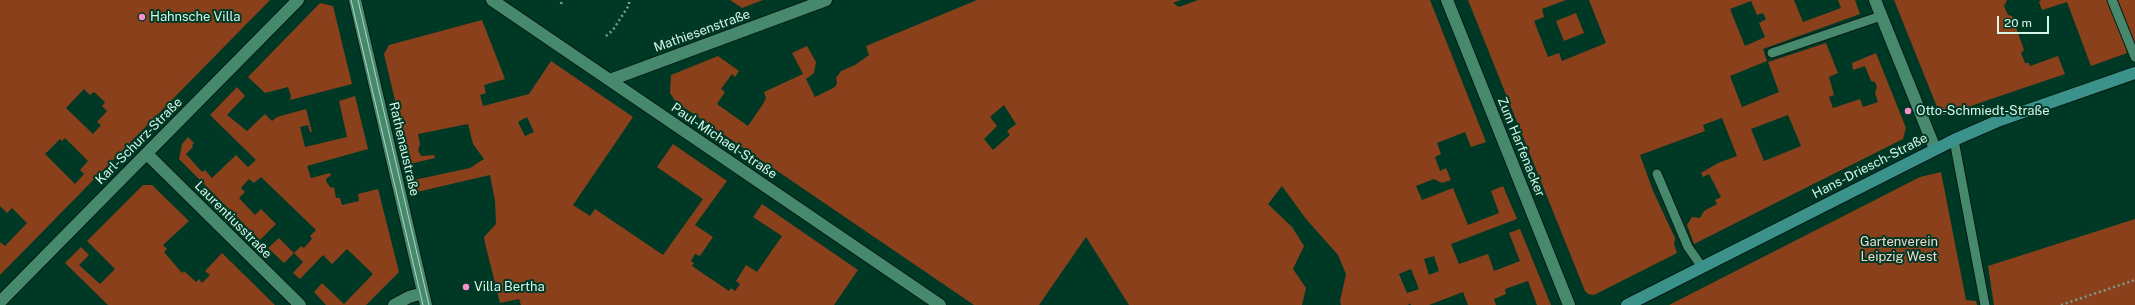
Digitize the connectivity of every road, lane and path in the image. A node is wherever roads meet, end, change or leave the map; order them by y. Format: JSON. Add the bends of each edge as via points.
{"nodes":[{"id":1,"x":298,"y":0,"type":"edge"},
{"id":2,"x":355,"y":0,"type":"edge"},
{"id":3,"x":492,"y":0,"type":"edge"},
{"id":4,"x":562,"y":0,"type":"edge"},
{"id":5,"x":629,"y":0,"type":"edge"},
{"id":6,"x":826,"y":0,"type":"edge"},
{"id":7,"x":1447,"y":0,"type":"edge"},
{"id":8,"x":1875,"y":0,"type":"edge"},
{"id":9,"x":2112,"y":0,"type":"edge"},
{"id":10,"x":561,"y":4,"type":"dead end"},
{"id":11,"x":1881,"y":16,"type":"junction"},
{"id":12,"x":606,"y":36,"type":"dead end"},
{"id":13,"x":1772,"y":53,"type":"dead end"},
{"id":14,"x":2135,"y":57,"type":"edge"},
{"id":15,"x":2135,"y":73,"type":"edge"},
{"id":16,"x":610,"y":80,"type":"junction"},
{"id":17,"x":1954,"y":140,"type":"junction"},
{"id":18,"x":1935,"y":149,"type":"junction"},
{"id":19,"x":146,"y":154,"type":"junction"},
{"id":20,"x":1657,"y":174,"type":"dead end"},
{"id":21,"x":1702,"y":267,"type":"junction"},
{"id":22,"x":2135,"y":280,"type":"edge"},
{"id":23,"x":425,"y":299,"type":"edge"},
{"id":24,"x":0,"y":302,"type":"edge"},
{"id":25,"x":300,"y":305,"type":"edge"},
{"id":26,"x":394,"y":305,"type":"edge"},
{"id":27,"x":940,"y":305,"type":"edge"},
{"id":28,"x":1569,"y":305,"type":"edge"},
{"id":29,"x":1628,"y":305,"type":"edge"},
{"id":30,"x":1985,"y":305,"type":"edge"},
{"id":31,"x":2062,"y":305,"type":"edge"}],
"edges":[{"from":1,"to":19,"type":"street","name":"Karl-Schurz-Straße"},
{"from":2,"to":23,"type":"street","name":"Rathenaustraße"},
{"from":3,"to":16,"type":"street","name":"Paul-Michael-Straße"},
{"from":4,"to":10,"type":"path"},
{"from":5,"to":12,"type":"path","via":[[629,5],[613,30]]},
{"from":6,"to":16,"type":"street","name":"Mathiesenstraße"},
{"from":7,"to":28,"type":"street","name":"Zum Harfenacker"},
{"from":8,"to":11,"type":"street"},
{"from":9,"to":14,"type":"lane"},
{"from":11,"to":13,"type":"lane"},
{"from":11,"to":18,"type":"street"},
{"from":15,"to":17,"type":"main road","name":"Hans-Driesch-Straße","via":[[2000,120]]},
{"from":16,"to":27,"type":"street","name":"Paul-Michael-Straße"},
{"from":17,"to":18,"type":"main road","name":"Hans-Driesch-Straße"},
{"from":17,"to":30,"type":"lane"},
{"from":18,"to":21,"type":"main road","name":"Hans-Driesch-Straße"},
{"from":19,"to":24,"type":"street","name":"Karl-Schurz-Straße"},
{"from":19,"to":25,"type":"street","name":"Laurentiusstraße"},
{"from":20,"to":21,"type":"lane","via":[[1688,247]]},
{"from":21,"to":29,"type":"main road","name":"Hans-Driesch-Straße"},
{"from":22,"to":31,"type":"path"},
{"from":23,"to":26,"type":"street","via":[[409,297]]}]}
